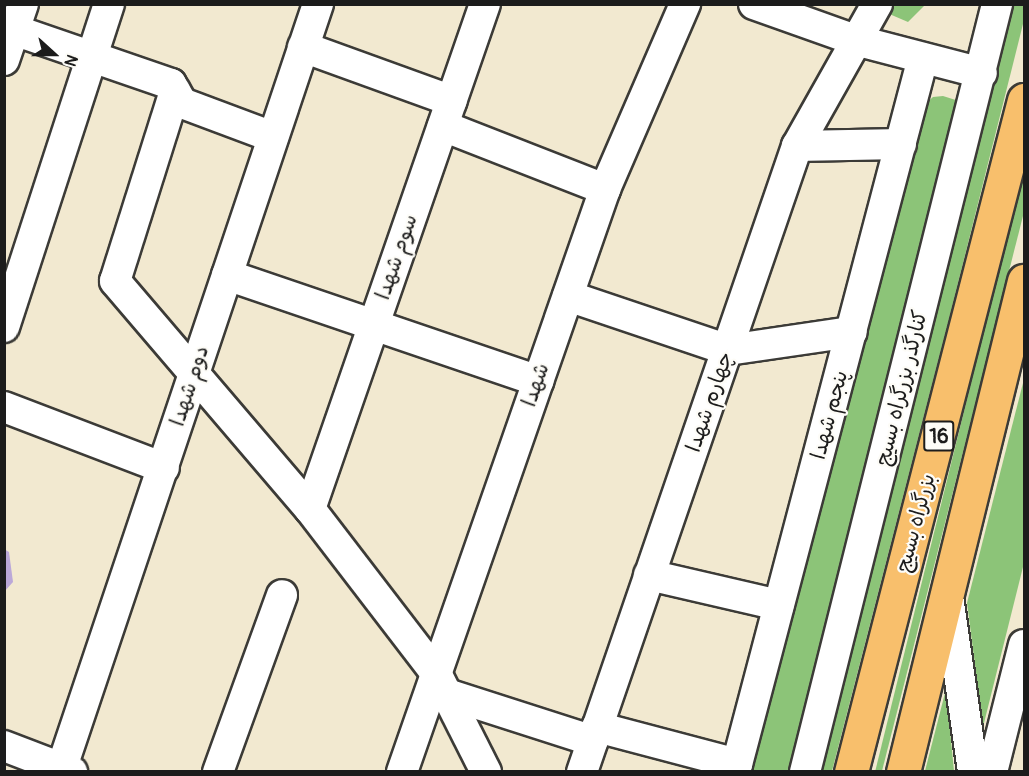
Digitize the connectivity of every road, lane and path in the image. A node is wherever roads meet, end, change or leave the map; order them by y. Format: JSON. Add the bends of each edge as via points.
{"nodes":[{"id":1,"x":109,"y":4,"type":"edge"},
{"id":2,"x":318,"y":4,"type":"edge"},
{"id":3,"x":485,"y":4,"type":"edge"},
{"id":4,"x":685,"y":4,"type":"edge"},
{"id":5,"x":754,"y":4,"type":"edge"},
{"id":6,"x":877,"y":4,"type":"edge"},
{"id":7,"x":997,"y":4,"type":"edge"},
{"id":8,"x":19,"y":17,"type":"edge"},
{"id":9,"x":855,"y":40,"type":"junction"},
{"id":10,"x":303,"y":47,"type":"junction"},
{"id":11,"x":92,"y":57,"type":"junction"},
{"id":12,"x":923,"y":58,"type":"junction"},
{"id":13,"x":4,"y":60,"type":"edge"},
{"id":14,"x":982,"y":73,"type":"junction"},
{"id":15,"x":175,"y":91,"type":"junction"},
{"id":16,"x":1024,"y":100,"type":"edge"},
{"id":17,"x":447,"y":114,"type":"junction"},
{"id":18,"x":273,"y":137,"type":"junction"},
{"id":19,"x":901,"y":144,"type":"junction"},
{"id":20,"x":797,"y":146,"type":"junction"},
{"id":21,"x":605,"y":189,"type":"junction"},
{"id":22,"x":227,"y":275,"type":"junction"},
{"id":23,"x":1024,"y":281,"type":"edge"},
{"id":24,"x":568,"y":296,"type":"junction"},
{"id":25,"x":374,"y":324,"type":"junction"},
{"id":26,"x":4,"y":327,"type":"edge"},
{"id":27,"x":852,"y":332,"type":"junction"},
{"id":28,"x":728,"y":350,"type":"junction"},
{"id":29,"x":194,"y":372,"type":"junction"},
{"id":30,"x":538,"y":381,"type":"junction"},
{"id":31,"x":4,"y":407,"type":"edge"},
{"id":32,"x":164,"y":468,"type":"junction"},
{"id":33,"x":310,"y":509,"type":"junction"},
{"id":34,"x":649,"y":575,"type":"junction"},
{"id":35,"x":947,"y":592,"type":"junction"},
{"id":36,"x":282,"y":595,"type":"dead end"},
{"id":37,"x":779,"y":605,"type":"junction"},
{"id":38,"x":1024,"y":645,"type":"edge"},
{"id":39,"x":441,"y":684,"type":"junction"},
{"id":40,"x":595,"y":734,"type":"junction"},
{"id":41,"x":10,"y":756,"type":"edge"},
{"id":42,"x":736,"y":767,"type":"edge"},
{"id":43,"x":67,"y":769,"type":"edge"},
{"id":44,"x":218,"y":771,"type":"edge"},
{"id":45,"x":402,"y":771,"type":"edge"},
{"id":46,"x":486,"y":771,"type":"edge"},
{"id":47,"x":582,"y":771,"type":"edge"},
{"id":48,"x":804,"y":771,"type":"edge"},
{"id":49,"x":851,"y":771,"type":"edge"},
{"id":50,"x":903,"y":771,"type":"edge"},
{"id":51,"x":973,"y":771,"type":"edge"},
{"id":52,"x":992,"y":771,"type":"edge"}],
"edges":[{"from":1,"to":11,"type":"street"},
{"from":2,"to":10,"type":"street","name":"دوم شهدا"},
{"from":3,"to":17,"type":"street","name":"سوم شهدا"},
{"from":4,"to":21,"type":"street","name":"شهدا"},
{"from":5,"to":9,"type":"street"},
{"from":6,"to":9,"type":"street","name":"چهارم شهدا"},
{"from":7,"to":14,"type":"street","name":"کنارگذر بزرگراه بسیج"},
{"from":8,"to":11,"type":"street"},
{"from":8,"to":13,"type":"street"},
{"from":9,"to":12,"type":"street"},
{"from":9,"to":20,"type":"street","name":"چهارم شهدا"},
{"from":10,"to":17,"type":"street"},
{"from":10,"to":18,"type":"street","name":"دوم شهدا"},
{"from":11,"to":15,"type":"street","via":[[171,84]]},
{"from":11,"to":26,"type":"street"},
{"from":12,"to":14,"type":"street"},
{"from":12,"to":19,"type":"street","name":"پنجم شهدا"},
{"from":14,"to":48,"type":"street","name":"کنارگذر بزرگراه بسیج"},
{"from":15,"to":18,"type":"street","via":[[182,104]]},
{"from":15,"to":29,"type":"street","via":[[115,281]]},
{"from":16,"to":49,"type":"highway","name":"بزرگراه بسیج","number":"16"},
{"from":17,"to":21,"type":"street"},
{"from":17,"to":25,"type":"street","name":"سوم شهدا"},
{"from":18,"to":22,"type":"street","name":"دوم شهدا"},
{"from":19,"to":20,"type":"street"},
{"from":19,"to":27,"type":"street","name":"پنجم شهدا"},
{"from":20,"to":28,"type":"street","name":"چهارم شهدا"},
{"from":21,"to":24,"type":"street","name":"شهدا"},
{"from":22,"to":25,"type":"street"},
{"from":22,"to":29,"type":"street","name":"دوم شهدا"},
{"from":23,"to":35,"type":"highway","number":"16"},
{"from":24,"to":28,"type":"street"},
{"from":24,"to":30,"type":"street","name":"شهدا"},
{"from":25,"to":30,"type":"street"},
{"from":25,"to":33,"type":"street","name":"سوم شهدا"},
{"from":27,"to":28,"type":"street"},
{"from":27,"to":37,"type":"street","name":"پنجم شهدا"},
{"from":28,"to":34,"type":"street","name":"چهارم شهدا"},
{"from":29,"to":32,"type":"street","name":"دوم شهدا"},
{"from":29,"to":33,"type":"street"},
{"from":30,"to":39,"type":"street","name":"شهدا"},
{"from":31,"to":32,"type":"street"},
{"from":32,"to":43,"type":"street","name":"دوم شهدا"},
{"from":33,"to":39,"type":"street"},
{"from":34,"to":37,"type":"street"},
{"from":34,"to":40,"type":"street","name":"چهارم شهدا"},
{"from":35,"to":50,"type":"highway","number":"16"},
{"from":35,"to":51,"type":"street"},
{"from":36,"to":44,"type":"street"},
{"from":37,"to":42,"type":"street","name":"پنجم شهدا"},
{"from":38,"to":52,"type":"street"},
{"from":39,"to":40,"type":"street"},
{"from":39,"to":45,"type":"street","name":"شهدا"},
{"from":39,"to":46,"type":"street"},
{"from":40,"to":42,"type":"street"},
{"from":40,"to":47,"type":"street","name":"چهارم شهدا"},
{"from":41,"to":43,"type":"street"}]}
